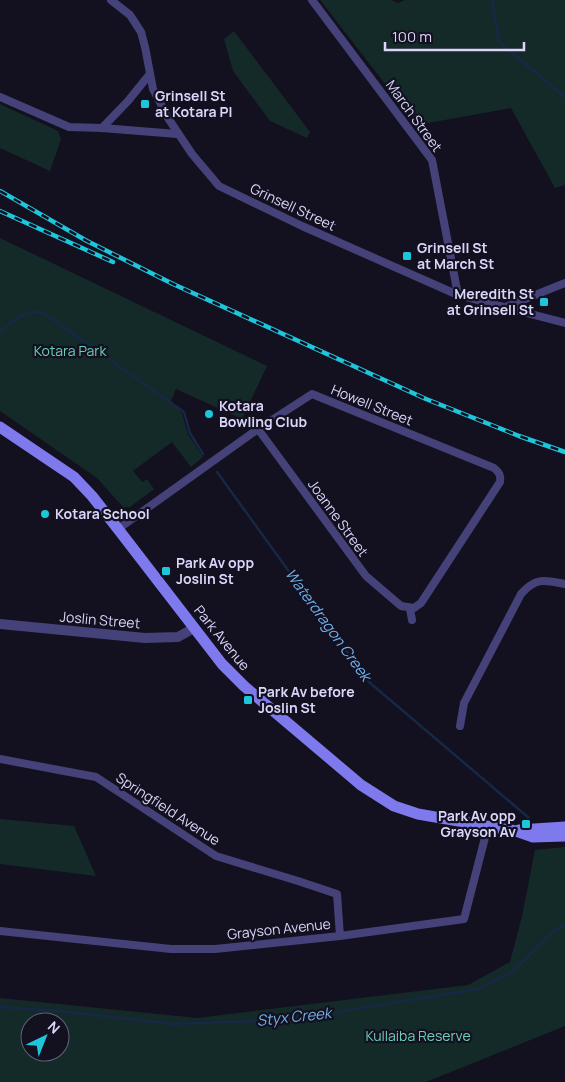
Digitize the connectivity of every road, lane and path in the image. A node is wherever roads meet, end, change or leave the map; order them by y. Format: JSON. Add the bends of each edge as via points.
{"nodes":[{"id":1,"x":111,"y":0,"type":"edge"},
{"id":2,"x":312,"y":0,"type":"edge"},
{"id":3,"x":149,"y":75,"type":"junction"},
{"id":4,"x":0,"y":97,"type":"edge"},
{"id":5,"x":102,"y":128,"type":"junction"},
{"id":6,"x":177,"y":134,"type":"junction"},
{"id":7,"x":565,"y":283,"type":"edge"},
{"id":8,"x":458,"y":294,"type":"junction"},
{"id":9,"x":503,"y":308,"type":"junction"},
{"id":10,"x":565,"y":323,"type":"edge"},
{"id":11,"x":0,"y":427,"type":"edge"},
{"id":12,"x":258,"y":429,"type":"junction"},
{"id":13,"x":118,"y":529,"type":"junction"},
{"id":14,"x":565,"y":584,"type":"edge"},
{"id":15,"x":410,"y":609,"type":"junction"},
{"id":16,"x":412,"y":620,"type":"dead end"},
{"id":17,"x":0,"y":624,"type":"edge"},
{"id":18,"x":194,"y":628,"type":"junction"},
{"id":19,"x":460,"y":726,"type":"dead end"},
{"id":20,"x":0,"y":759,"type":"edge"},
{"id":21,"x":488,"y":826,"type":"junction"},
{"id":22,"x":565,"y":827,"type":"edge"},
{"id":23,"x":516,"y":831,"type":"junction"},
{"id":24,"x":565,"y":836,"type":"edge"},
{"id":25,"x":0,"y":931,"type":"edge"},
{"id":26,"x":340,"y":936,"type":"junction"}],
"edges":[{"from":1,"to":3,"type":"street","name":"Grinsell Street","via":[[130,15],[141,32]]},
{"from":2,"to":8,"type":"street","name":"March Street","via":[[432,160]]},
{"from":3,"to":5,"type":"street"},
{"from":3,"to":6,"type":"street","name":"Grinsell Street","via":[[159,103]]},
{"from":4,"to":5,"type":"street","via":[[69,127]]},
{"from":5,"to":6,"type":"street"},
{"from":6,"to":8,"type":"street","name":"Grinsell Street","via":[[212,179],[223,188]]},
{"from":7,"to":9,"type":"street"},
{"from":8,"to":9,"type":"street","name":"Grinsell Street"},
{"from":9,"to":10,"type":"street","name":"Grinsell Street"},
{"from":11,"to":13,"type":"main road","name":"Park Avenue","via":[[74,477]]},
{"from":12,"to":13,"type":"street","name":"Howell Street"},
{"from":12,"to":15,"type":"street","name":"Joanne Street","via":[[366,576],[396,604]]},
{"from":12,"to":15,"type":"street","name":"Howell Street","via":[[312,394],[500,473],[500,482],[421,603]]},
{"from":13,"to":18,"type":"main road","name":"Park Avenue"},
{"from":14,"to":19,"type":"street","via":[[536,581],[521,594],[464,703]]},
{"from":15,"to":16,"type":"street"},
{"from":17,"to":18,"type":"street","name":"Joslin Street","via":[[145,638],[178,638]]},
{"from":18,"to":21,"type":"main road","name":"Park Avenue","via":[[244,686],[367,789],[394,806],[413,812]]},
{"from":20,"to":26,"type":"street","name":"Springfield Avenue","via":[[96,777],[216,856],[338,894]]},
{"from":21,"to":23,"type":"main road","name":"Park Avenue"},
{"from":21,"to":26,"type":"street","name":"Grayson Avenue","via":[[464,919]]},
{"from":22,"to":23,"type":"main road","name":"Park Avenue"},
{"from":23,"to":24,"type":"main road","name":"Park Avenue","via":[[533,837]]},
{"from":25,"to":26,"type":"street","name":"Grayson Avenue","via":[[171,949],[215,949]]}]}
